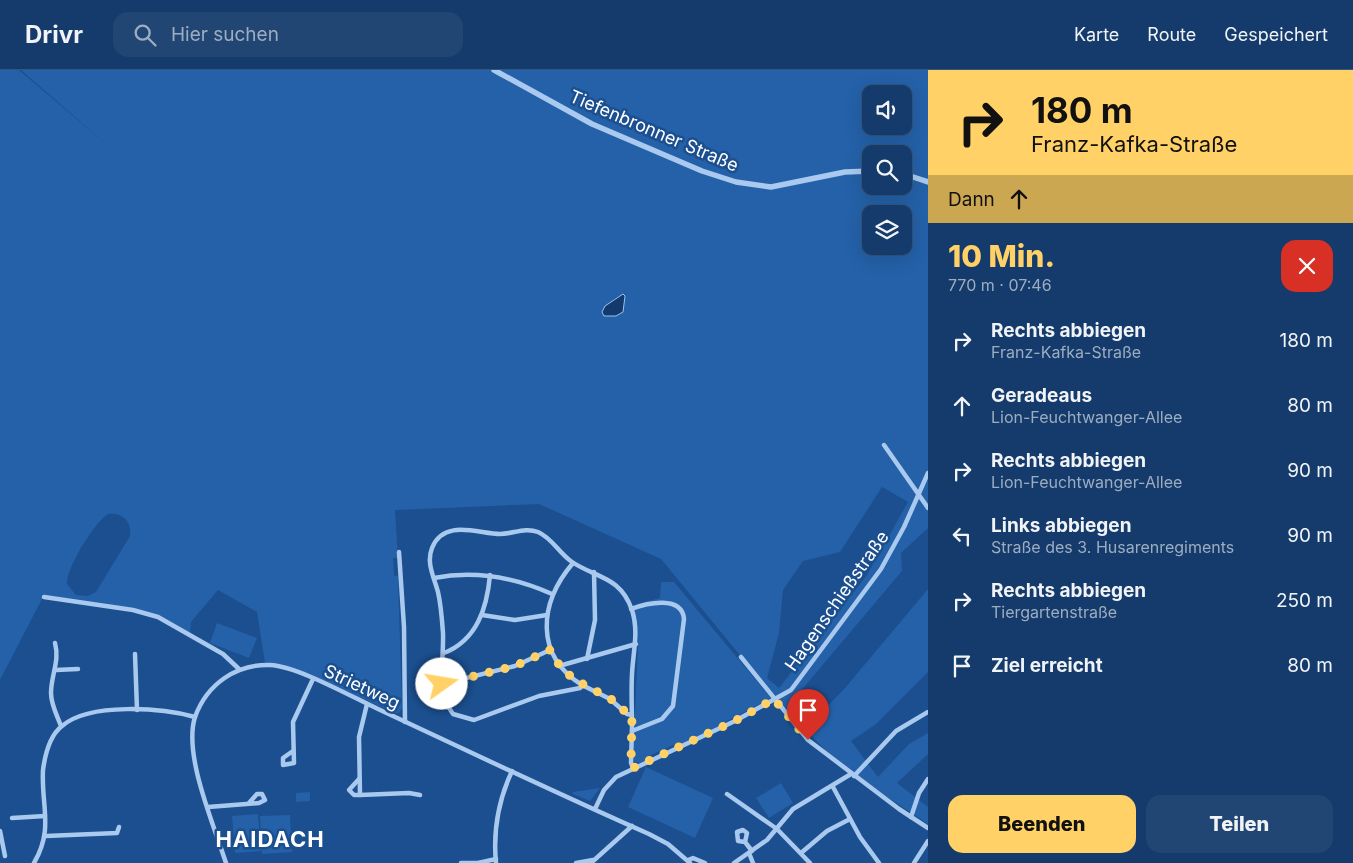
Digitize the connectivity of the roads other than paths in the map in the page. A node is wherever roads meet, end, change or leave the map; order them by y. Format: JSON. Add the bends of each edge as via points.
{"nodes":[{"id":1,"x":494,"y":70,"type":"edge"},
{"id":2,"x":862,"y":172,"type":"edge"},
{"id":3,"x":912,"y":177,"type":"edge"},
{"id":4,"x":928,"y":182,"type":"edge"},
{"id":5,"x":884,"y":445,"type":"dead end"},
{"id":6,"x":928,"y":473,"type":"edge"},
{"id":7,"x":919,"y":495,"type":"junction"},
{"id":8,"x":928,"y":508,"type":"edge"},
{"id":9,"x":399,"y":552,"type":"dead end"},
{"id":10,"x":573,"y":563,"type":"junction"},
{"id":11,"x":594,"y":572,"type":"junction"},
{"id":12,"x":490,"y":575,"type":"junction"},
{"id":13,"x":434,"y":578,"type":"junction"},
{"id":14,"x":552,"y":594,"type":"junction"},
{"id":15,"x":44,"y":597,"type":"dead end"},
{"id":16,"x":631,"y":609,"type":"junction"},
{"id":17,"x":482,"y":615,"type":"junction"},
{"id":18,"x":548,"y":615,"type":"junction"},
{"id":19,"x":55,"y":643,"type":"dead end"},
{"id":20,"x":636,"y":644,"type":"junction"},
{"id":21,"x":550,"y":650,"type":"junction"},
{"id":22,"x":444,"y":653,"type":"junction"},
{"id":23,"x":135,"y":654,"type":"dead end"},
{"id":24,"x":741,"y":657,"type":"dead end"},
{"id":25,"x":586,"y":658,"type":"junction"},
{"id":26,"x":559,"y":666,"type":"junction"},
{"id":27,"x":78,"y":669,"type":"dead end"},
{"id":28,"x":239,"y":669,"type":"junction"},
{"id":29,"x":56,"y":670,"type":"junction"},
{"id":30,"x":312,"y":679,"type":"junction"},
{"id":31,"x":442,"y":684,"type":"junction"},
{"id":32,"x":582,"y":685,"type":"junction"},
{"id":33,"x":774,"y":699,"type":"junction"},
{"id":34,"x":367,"y":704,"type":"junction"},
{"id":35,"x":137,"y":710,"type":"junction"},
{"id":36,"x":928,"y":712,"type":"edge"},
{"id":37,"x":632,"y":715,"type":"junction"},
{"id":38,"x":196,"y":717,"type":"junction"},
{"id":39,"x":405,"y":722,"type":"junction"},
{"id":40,"x":61,"y":726,"type":"junction"},
{"id":41,"x":632,"y":731,"type":"junction"},
{"id":42,"x":293,"y":751,"type":"dead end"},
{"id":43,"x":633,"y":768,"type":"junction"},
{"id":44,"x":512,"y":771,"type":"junction"},
{"id":45,"x":852,"y":775,"type":"junction"},
{"id":46,"x":359,"y":779,"type":"junction"},
{"id":47,"x":928,"y":779,"type":"edge"},
{"id":48,"x":833,"y":787,"type":"junction"},
{"id":49,"x":727,"y":794,"type":"dead end"},
{"id":50,"x":360,"y":795,"type":"junction"},
{"id":51,"x":420,"y":795,"type":"dead end"},
{"id":52,"x":249,"y":803,"type":"dead end"},
{"id":53,"x":208,"y":807,"type":"junction"},
{"id":54,"x":595,"y":809,"type":"junction"},
{"id":55,"x":45,"y":816,"type":"junction"},
{"id":56,"x":911,"y":817,"type":"junction"},
{"id":57,"x":12,"y":818,"type":"dead end"},
{"id":58,"x":850,"y":819,"type":"junction"},
{"id":59,"x":632,"y":826,"type":"junction"},
{"id":60,"x":119,"y":827,"type":"dead end"},
{"id":61,"x":928,"y":828,"type":"edge"},
{"id":62,"x":777,"y":829,"type":"junction"},
{"id":63,"x":0,"y":832,"type":"edge"},
{"id":64,"x":46,"y":836,"type":"junction"},
{"id":65,"x":928,"y":841,"type":"edge"},
{"id":66,"x":745,"y":842,"type":"dead end"},
{"id":67,"x":751,"y":852,"type":"junction"},
{"id":68,"x":801,"y":853,"type":"junction"},
{"id":69,"x":5,"y":856,"type":"dead end"},
{"id":70,"x":496,"y":861,"type":"edge"},
{"id":71,"x":592,"y":861,"type":"edge"},
{"id":72,"x":689,"y":862,"type":"edge"},
{"id":73,"x":34,"y":863,"type":"edge"},
{"id":74,"x":226,"y":863,"type":"edge"},
{"id":75,"x":461,"y":863,"type":"edge"},
{"id":76,"x":478,"y":863,"type":"edge"},
{"id":77,"x":576,"y":863,"type":"edge"},
{"id":78,"x":705,"y":863,"type":"edge"},
{"id":79,"x":734,"y":863,"type":"edge"},
{"id":80,"x":753,"y":863,"type":"edge"},
{"id":81,"x":810,"y":863,"type":"edge"},
{"id":82,"x":879,"y":863,"type":"edge"},
{"id":83,"x":914,"y":863,"type":"edge"}],
"edges":[{"from":1,"to":2,"type":"street","name":"Tiefenbronner Straße","via":[[592,124],[736,182],[771,187],[838,173]]},
{"from":3,"to":4,"type":"street"},
{"from":5,"to":7,"type":"street"},
{"from":6,"to":7,"type":"street","name":"Hagenschießstraße"},
{"from":7,"to":8,"type":"street"},
{"from":7,"to":33,"type":"street","name":"Hagenschießstraße","via":[[880,569],[803,676],[791,690]]},
{"from":9,"to":39,"type":"street"},
{"from":10,"to":11,"type":"street"},
{"from":10,"to":13,"type":"street","via":[[552,541],[537,532],[523,530],[497,534],[484,530],[460,530],[443,535],[434,544],[430,559]]},
{"from":10,"to":14,"type":"street"},
{"from":11,"to":16,"type":"street","via":[[610,580]]},
{"from":11,"to":25,"type":"street","via":[[595,620]]},
{"from":12,"to":13,"type":"street"},
{"from":12,"to":14,"type":"street","via":[[522,582]]},
{"from":12,"to":17,"type":"street"},
{"from":13,"to":22,"type":"street","via":[[441,607]]},
{"from":14,"to":18,"type":"street"},
{"from":15,"to":28,"type":"street","via":[[158,616],[223,654]]},
{"from":16,"to":20,"type":"street"},
{"from":16,"to":41,"type":"street","via":[[650,604],[672,604],[681,610],[684,619],[673,706],[662,719]]},
{"from":17,"to":18,"type":"street","via":[[520,620]]},
{"from":17,"to":22,"type":"street","via":[[461,644]]},
{"from":18,"to":21,"type":"street"},
{"from":19,"to":29,"type":"street"},
{"from":20,"to":25,"type":"street"},
{"from":20,"to":37,"type":"street"},
{"from":21,"to":26,"type":"street"},
{"from":21,"to":31,"type":"street","via":[[515,666]]},
{"from":22,"to":31,"type":"street"},
{"from":23,"to":35,"type":"street"},
{"from":24,"to":33,"type":"street"},
{"from":25,"to":26,"type":"street"},
{"from":26,"to":32,"type":"street"},
{"from":27,"to":29,"type":"street"},
{"from":28,"to":30,"type":"street","name":"Strietweg","via":[[273,665]]},
{"from":28,"to":38,"type":"street","via":[[215,685]]},
{"from":29,"to":40,"type":"street","via":[[51,700]]},
{"from":30,"to":34,"type":"street","name":"Strietweg"},
{"from":30,"to":42,"type":"street","via":[[293,722]]},
{"from":31,"to":32,"type":"street","via":[[444,699],[453,714],[474,720],[522,701]]},
{"from":32,"to":37,"type":"street"},
{"from":33,"to":43,"type":"street","name":"Hagenschießstraße","via":[[735,721]]},
{"from":33,"to":45,"type":"street","via":[[808,740]]},
{"from":34,"to":39,"type":"street","name":"Strietweg"},
{"from":34,"to":46,"type":"street","via":[[359,737]]},
{"from":35,"to":38,"type":"street"},
{"from":35,"to":40,"type":"street","via":[[84,714]]},
{"from":36,"to":45,"type":"street","via":[[896,731]]},
{"from":37,"to":41,"type":"street"},
{"from":38,"to":53,"type":"street","via":[[193,739],[196,768]]},
{"from":39,"to":44,"type":"street","name":"Strietweg"},
{"from":40,"to":55,"type":"street","via":[[45,757]]},
{"from":41,"to":43,"type":"street"},
{"from":43,"to":54,"type":"street","name":"Hagenschießstraße","via":[[609,783]]},
{"from":44,"to":54,"type":"street","name":"Strietweg"},
{"from":44,"to":70,"type":"street","via":[[506,782],[496,827]]},
{"from":45,"to":48,"type":"street"},
{"from":45,"to":56,"type":"street"},
{"from":46,"to":50,"type":"street"},
{"from":46,"to":50,"type":"street","via":[[349,790]]},
{"from":47,"to":56,"type":"street"},
{"from":48,"to":58,"type":"street"},
{"from":48,"to":62,"type":"street","via":[[793,809]]},
{"from":49,"to":62,"type":"street"},
{"from":50,"to":51,"type":"street"},
{"from":52,"to":53,"type":"street"},
{"from":53,"to":74,"type":"street"},
{"from":54,"to":59,"type":"street","name":"Strietweg"},
{"from":55,"to":57,"type":"street"},
{"from":55,"to":64,"type":"street"},
{"from":56,"to":61,"type":"street"},
{"from":58,"to":68,"type":"street"},
{"from":58,"to":82,"type":"street"},
{"from":59,"to":71,"type":"street"},
{"from":59,"to":72,"type":"street","name":"Strietweg","via":[[668,844]]},
{"from":60,"to":64,"type":"street","via":[[117,833]]},
{"from":62,"to":67,"type":"street"},
{"from":62,"to":68,"type":"street"},
{"from":63,"to":69,"type":"street"},
{"from":64,"to":73,"type":"street"},
{"from":65,"to":83,"type":"street"},
{"from":66,"to":67,"type":"street"},
{"from":67,"to":79,"type":"street"},
{"from":67,"to":80,"type":"street"},
{"from":68,"to":81,"type":"street"},
{"from":70,"to":76,"type":"street"},
{"from":71,"to":77,"type":"street"},
{"from":72,"to":78,"type":"street","name":"Strietweg","via":[[693,858]]},
{"from":75,"to":76,"type":"street"}]}
